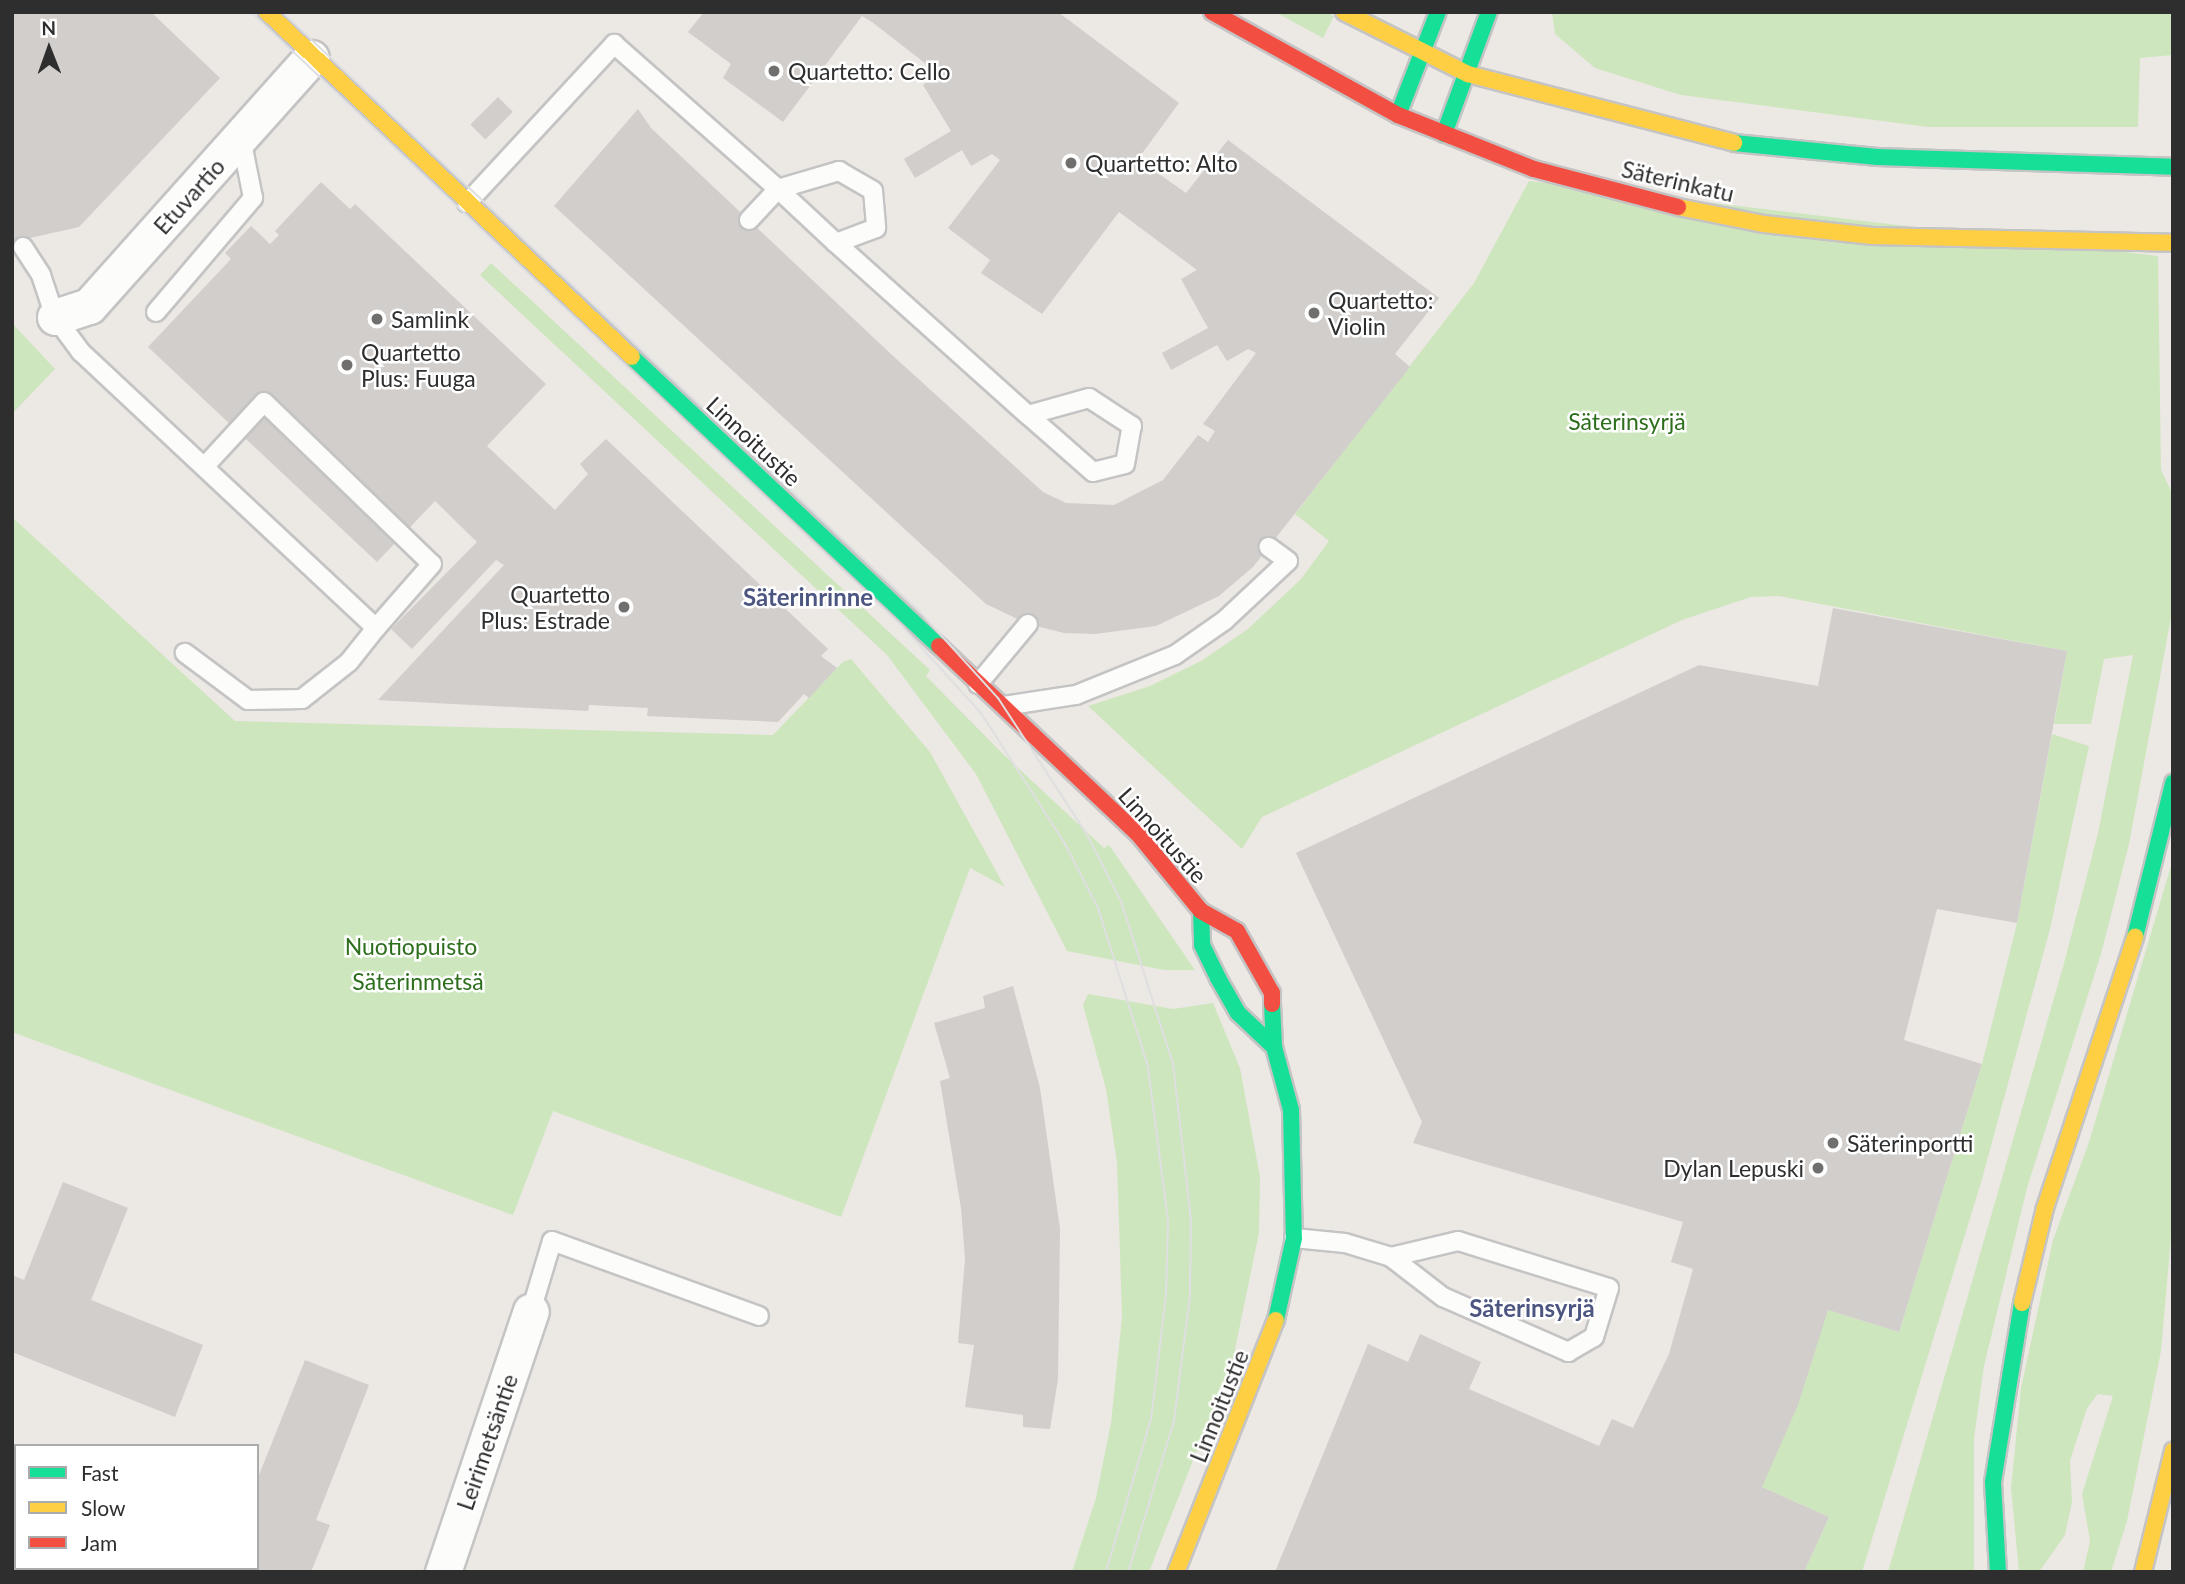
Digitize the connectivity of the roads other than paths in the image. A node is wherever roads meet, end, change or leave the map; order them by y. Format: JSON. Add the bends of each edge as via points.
{"nodes":[{"id":1,"x":267,"y":12,"type":"edge"},
{"id":2,"x":1212,"y":12,"type":"edge"},
{"id":3,"x":1344,"y":12,"type":"edge"},
{"id":4,"x":1438,"y":12,"type":"edge"},
{"id":5,"x":1489,"y":12,"type":"edge"},
{"id":6,"x":1422,"y":56,"type":"junction"},
{"id":7,"x":311,"y":58,"type":"junction"},
{"id":8,"x":1468,"y":74,"type":"junction"},
{"id":9,"x":1398,"y":115,"type":"junction"},
{"id":10,"x":1444,"y":134,"type":"junction"},
{"id":11,"x":241,"y":138,"type":"junction"},
{"id":12,"x":2173,"y":167,"type":"edge"},
{"id":13,"x":778,"y":189,"type":"junction"},
{"id":14,"x":467,"y":203,"type":"junction"},
{"id":15,"x":749,"y":220,"type":"dead end"},
{"id":16,"x":836,"y":243,"type":"junction"},
{"id":17,"x":2173,"y":243,"type":"edge"},
{"id":18,"x":23,"y":247,"type":"dead end"},
{"id":19,"x":156,"y":312,"type":"dead end"},
{"id":20,"x":55,"y":317,"type":"junction"},
{"id":21,"x":1028,"y":415,"type":"junction"},
{"id":22,"x":204,"y":467,"type":"junction"},
{"id":23,"x":1269,"y":547,"type":"dead end"},
{"id":24,"x":1028,"y":624,"type":"dead end"},
{"id":25,"x":376,"y":628,"type":"junction"},
{"id":26,"x":185,"y":653,"type":"dead end"},
{"id":27,"x":978,"y":684,"type":"junction"},
{"id":28,"x":1000,"y":706,"type":"junction"},
{"id":29,"x":2173,"y":783,"type":"edge"},
{"id":30,"x":1201,"y":911,"type":"junction"},
{"id":31,"x":1274,"y":1047,"type":"junction"},
{"id":32,"x":1294,"y":1238,"type":"junction"},
{"id":33,"x":1391,"y":1257,"type":"junction"},
{"id":34,"x":531,"y":1311,"type":"joint"},
{"id":35,"x":760,"y":1316,"type":"dead end"},
{"id":36,"x":2173,"y":1451,"type":"edge"},
{"id":37,"x":443,"y":1572,"type":"edge"},
{"id":38,"x":1176,"y":1572,"type":"edge"},
{"id":39,"x":1998,"y":1572,"type":"edge"},
{"id":40,"x":2143,"y":1572,"type":"edge"}],
"edges":[{"from":1,"to":7,"type":"main road","name":"Linnoitustie"},
{"from":2,"to":9,"type":"main road","name":"Säterinkatu"},
{"from":3,"to":6,"type":"main road","name":"Säterinkatu"},
{"from":4,"to":6,"type":"main road"},
{"from":5,"to":8,"type":"main road"},
{"from":6,"to":8,"type":"main road","name":"Säterinkatu"},
{"from":6,"to":9,"type":"main road"},
{"from":7,"to":11,"type":"street","name":"Etuvartio"},
{"from":7,"to":14,"type":"main road","name":"Linnoitustie"},
{"from":8,"to":10,"type":"main road"},
{"from":8,"to":12,"type":"main road","name":"Säterinkatu","via":[[1685,134],[1776,150]]},
{"from":9,"to":10,"type":"main road","name":"Säterinkatu"},
{"from":10,"to":17,"type":"main road","name":"Säterinkatu","via":[[1534,169],[1764,224],[1872,236]]},
{"from":11,"to":19,"type":"lane","via":[[253,198]]},
{"from":11,"to":20,"type":"street","name":"Etuvartio","via":[[89,306]]},
{"from":13,"to":14,"type":"lane","via":[[614,44]]},
{"from":13,"to":15,"type":"lane"},
{"from":13,"to":16,"type":"lane"},
{"from":13,"to":16,"type":"lane","via":[[839,171],[873,191],[876,228]]},
{"from":14,"to":27,"type":"main road","name":"Linnoitustie"},
{"from":16,"to":21,"type":"lane"},
{"from":18,"to":20,"type":"lane","via":[[41,275]]},
{"from":20,"to":22,"type":"lane","via":[[81,352]]},
{"from":21,"to":21,"type":"lane","via":[[1060,453],[1093,472],[1125,464],[1132,426],[1089,398]]},
{"from":22,"to":25,"type":"lane"},
{"from":22,"to":25,"type":"lane","via":[[264,402],[432,564]]},
{"from":23,"to":28,"type":"lane","via":[[1288,561],[1226,620],[1175,655],[1076,695]]},
{"from":24,"to":27,"type":"lane"},
{"from":25,"to":26,"type":"lane","via":[[349,662],[302,699],[248,700]]},
{"from":27,"to":28,"type":"main road","name":"Linnoitustie"},
{"from":28,"to":30,"type":"main road","name":"Linnoitustie","via":[[1138,834]]},
{"from":29,"to":39,"type":"main road","via":[[2143,914],[2045,1208],[2011,1347],[1993,1482]]},
{"from":30,"to":31,"type":"main road","name":"Linnoitustie","via":[[1202,945],[1219,978],[1238,1013]]},
{"from":30,"to":31,"type":"main road","name":"Linnoitustie","via":[[1237,931],[1254,959],[1272,993]]},
{"from":31,"to":32,"type":"main road","name":"Linnoitustie","via":[[1292,1123]]},
{"from":32,"to":33,"type":"lane","via":[[1345,1243]]},
{"from":32,"to":38,"type":"main road","name":"Linnoitustie","via":[[1273,1334]]},
{"from":33,"to":33,"type":"lane","via":[[1443,1297],[1567,1352],[1594,1338],[1609,1288],[1458,1241]]},
{"from":34,"to":35,"type":"lane","via":[[552,1241]]},
{"from":34,"to":37,"type":"street","name":"Leirimetsäntie"},
{"from":36,"to":40,"type":"main road"}]}
